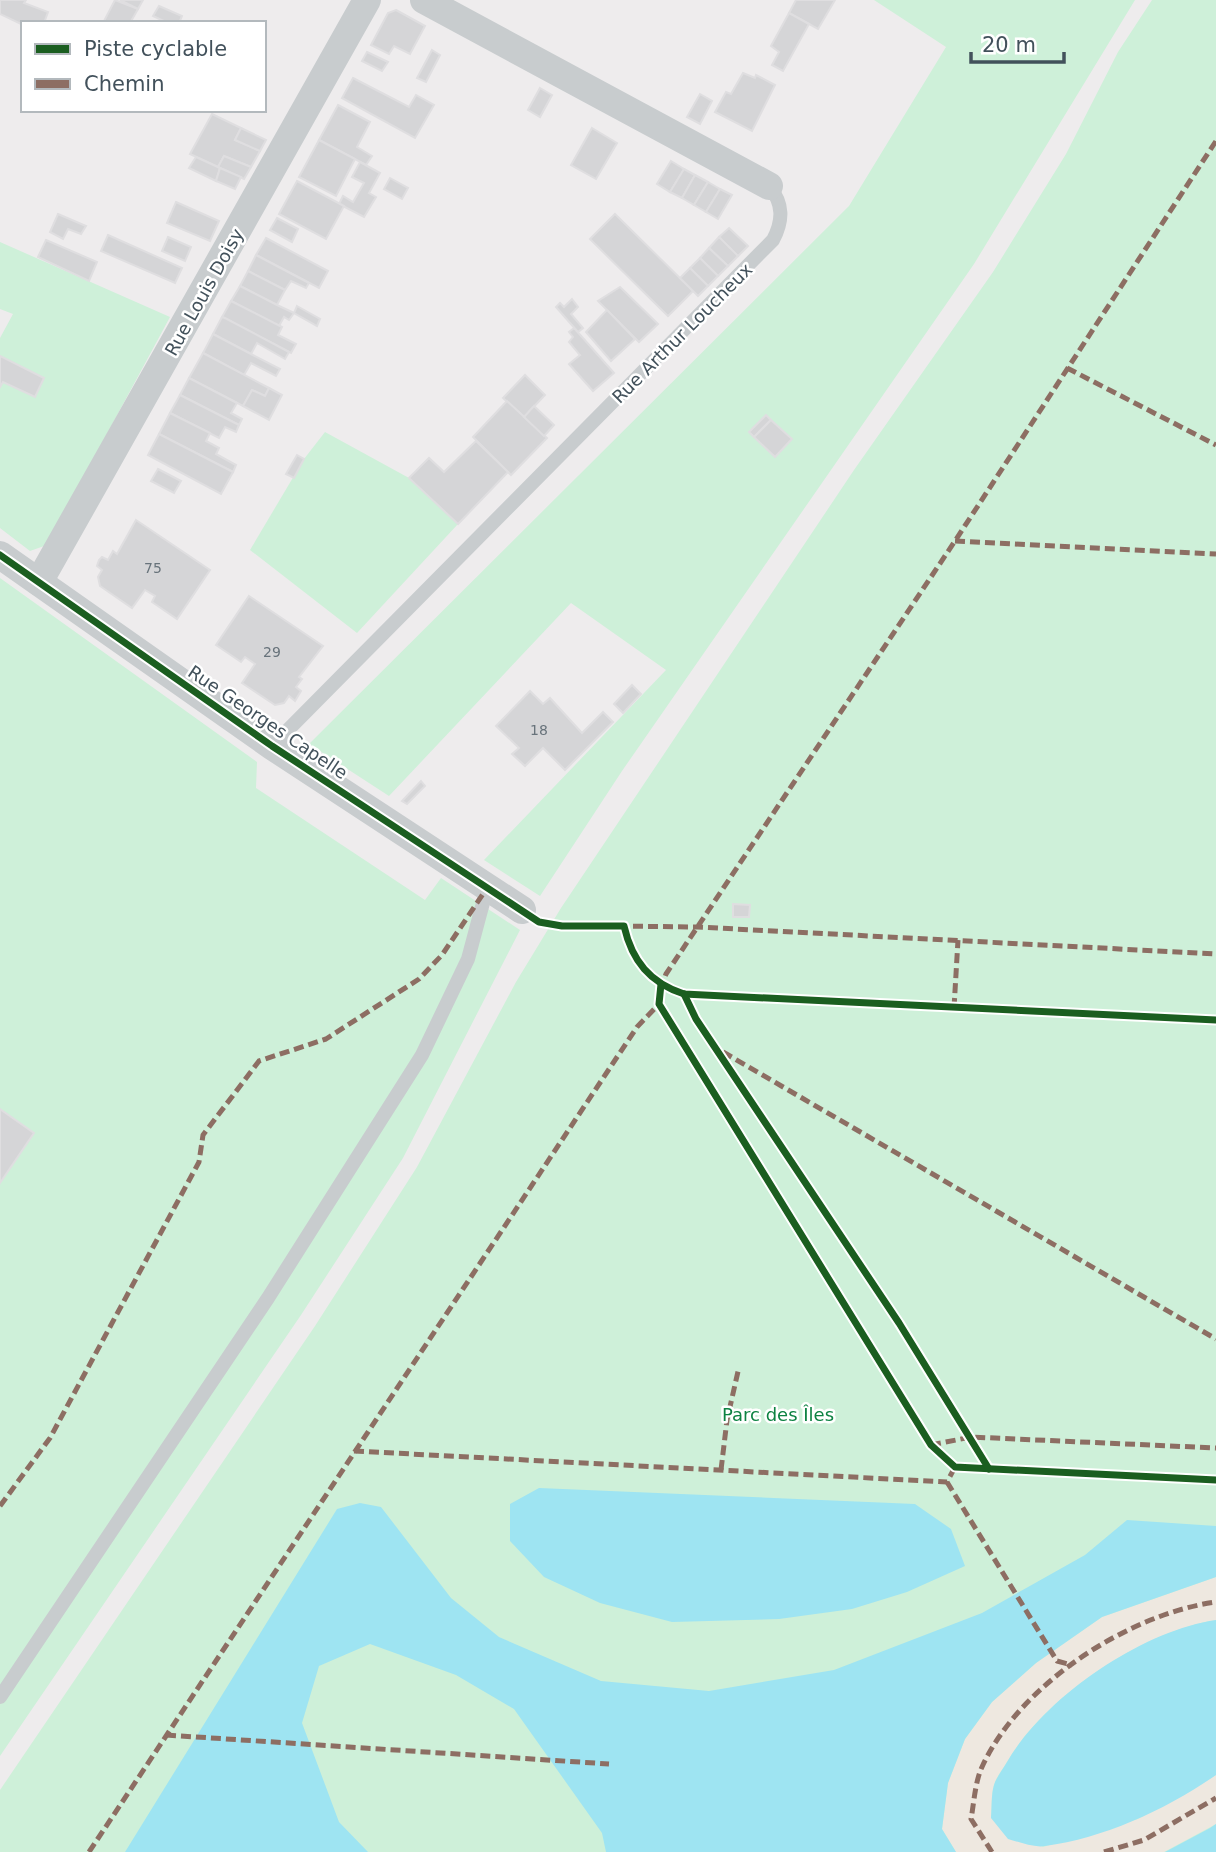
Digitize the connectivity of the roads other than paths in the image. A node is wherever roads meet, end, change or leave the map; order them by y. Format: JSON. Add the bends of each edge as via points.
{"nodes":[{"id":1,"x":367,"y":0,"type":"edge"},
{"id":2,"x":424,"y":0,"type":"edge"},
{"id":3,"x":769,"y":187,"type":"joint"},
{"id":4,"x":0,"y":555,"type":"edge"},
{"id":5,"x":39,"y":582,"type":"junction"},
{"id":6,"x":272,"y":746,"type":"junction"},
{"id":7,"x":487,"y":888,"type":"junction"},
{"id":8,"x":522,"y":910,"type":"dead end"},
{"id":9,"x":0,"y":1697,"type":"edge"}],
"edges":[{"from":1,"to":5,"type":"street","name":"Rue Louis Doisy"},
{"from":2,"to":3,"type":"street","name":"Rue Arthur Loucheux"},
{"from":3,"to":6,"type":"lane","name":"Rue Arthur Loucheux","via":[[779,197],[781,209],[781,225],[773,240]]},
{"from":4,"to":5,"type":"street","name":"Rue Georges Capelle"},
{"from":5,"to":6,"type":"street","name":"Rue Georges Capelle"},
{"from":6,"to":7,"type":"street","name":"Rue Georges Capelle"},
{"from":7,"to":8,"type":"street","name":"Rue Georges Capelle"},
{"from":7,"to":9,"type":"lane","via":[[468,959],[422,1055],[268,1298]]}]}
